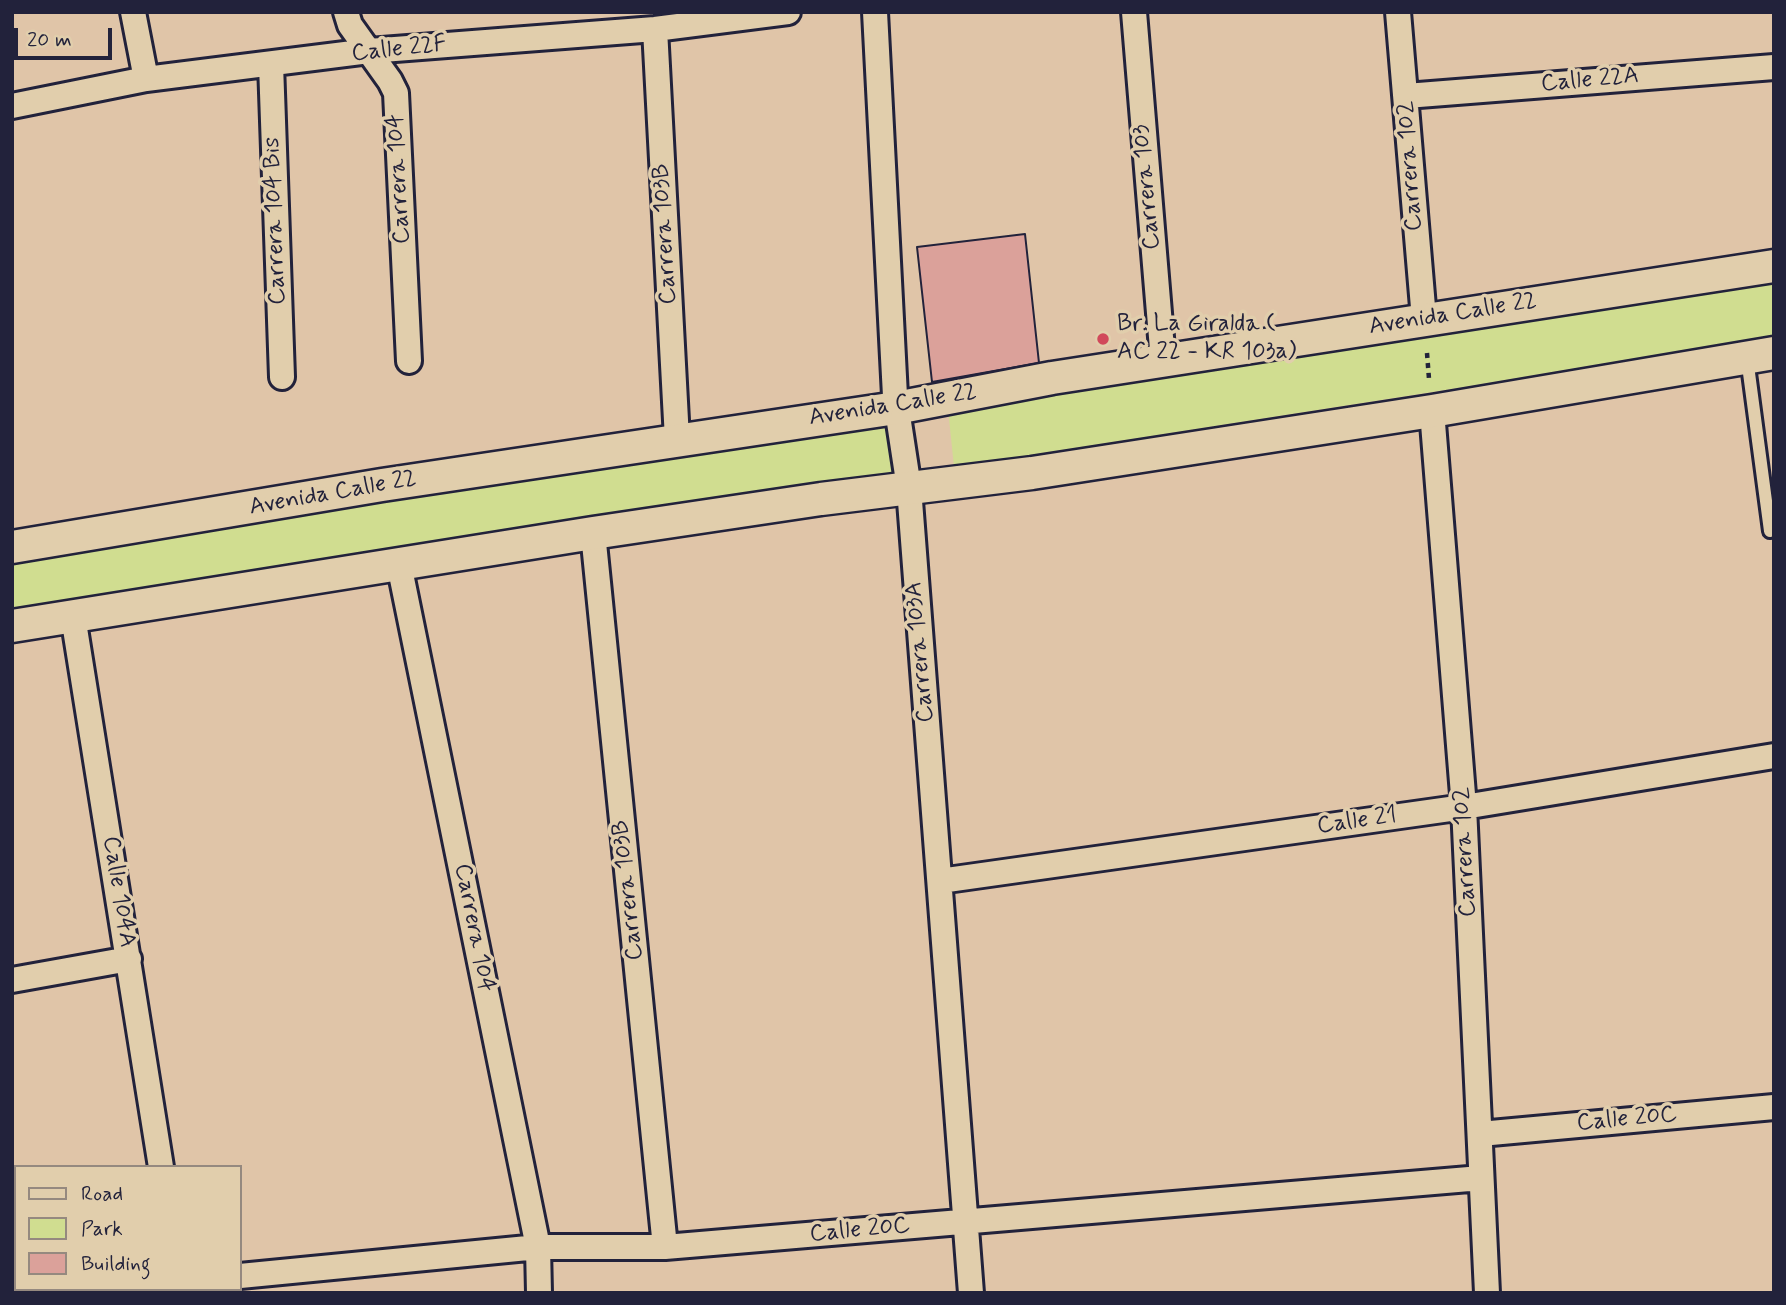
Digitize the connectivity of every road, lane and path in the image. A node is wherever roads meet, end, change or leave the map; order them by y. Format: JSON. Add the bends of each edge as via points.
{"nodes":[{"id":1,"x":133,"y":12,"type":"edge"},
{"id":2,"x":346,"y":12,"type":"edge"},
{"id":3,"x":788,"y":12,"type":"edge"},
{"id":4,"x":875,"y":12,"type":"edge"},
{"id":5,"x":1134,"y":12,"type":"edge"},
{"id":6,"x":1398,"y":12,"type":"edge"},
{"id":7,"x":655,"y":29,"type":"junction"},
{"id":8,"x":369,"y":51,"type":"junction"},
{"id":9,"x":271,"y":64,"type":"junction"},
{"id":10,"x":1774,"y":67,"type":"edge"},
{"id":11,"x":146,"y":79,"type":"junction"},
{"id":12,"x":1406,"y":96,"type":"junction"},
{"id":13,"x":12,"y":106,"type":"edge"},
{"id":14,"x":1774,"y":267,"type":"edge"},
{"id":15,"x":1424,"y":319,"type":"junction"},
{"id":16,"x":1760,"y":355,"type":"edge"},
{"id":17,"x":409,"y":361,"type":"dead end"},
{"id":18,"x":1163,"y":361,"type":"junction"},
{"id":19,"x":282,"y":377,"type":"dead end"},
{"id":20,"x":896,"y":408,"type":"junction"},
{"id":21,"x":1432,"y":411,"type":"junction"},
{"id":22,"x":677,"y":439,"type":"junction"},
{"id":23,"x":909,"y":488,"type":"junction"},
{"id":24,"x":1770,"y":531,"type":"dead end"},
{"id":25,"x":593,"y":533,"type":"junction"},
{"id":26,"x":12,"y":547,"type":"edge"},
{"id":27,"x":399,"y":564,"type":"junction"},
{"id":28,"x":74,"y":617,"type":"junction"},
{"id":29,"x":12,"y":626,"type":"edge"},
{"id":30,"x":1774,"y":756,"type":"edge"},
{"id":31,"x":1464,"y":807,"type":"junction"},
{"id":32,"x":940,"y":881,"type":"junction"},
{"id":33,"x":129,"y":959,"type":"junction"},
{"id":34,"x":12,"y":980,"type":"edge"},
{"id":35,"x":1774,"y":1107,"type":"edge"},
{"id":36,"x":1480,"y":1134,"type":"junction"},
{"id":37,"x":162,"y":1165,"type":"edge"},
{"id":38,"x":1481,"y":1178,"type":"junction"},
{"id":39,"x":965,"y":1222,"type":"junction"},
{"id":40,"x":538,"y":1247,"type":"junction"},
{"id":41,"x":665,"y":1247,"type":"junction"},
{"id":42,"x":242,"y":1276,"type":"edge"},
{"id":43,"x":94,"y":1291,"type":"edge"},
{"id":44,"x":76,"y":1293,"type":"edge"},
{"id":45,"x":539,"y":1293,"type":"edge"},
{"id":46,"x":971,"y":1293,"type":"edge"},
{"id":47,"x":1487,"y":1293,"type":"edge"}],
"edges":[{"from":1,"to":11,"type":"street"},
{"from":2,"to":8,"type":"street","name":"Carrera 104"},
{"from":3,"to":7,"type":"street","name":"Calle 22F"},
{"from":4,"to":20,"type":"street","name":"Carrera 103A"},
{"from":5,"to":18,"type":"street","name":"Carrera 103"},
{"from":6,"to":12,"type":"street","name":"Carrera 102"},
{"from":7,"to":8,"type":"street","name":"Calle 22F"},
{"from":7,"to":22,"type":"street","name":"Carrera 103B"},
{"from":8,"to":9,"type":"street","name":"Calle 22F"},
{"from":8,"to":17,"type":"street","name":"Carrera 104","via":[[396,93]]},
{"from":9,"to":11,"type":"street","name":"Calle 22F"},
{"from":9,"to":19,"type":"street","name":"Carrera 104 Bis"},
{"from":10,"to":12,"type":"street","name":"Calle 22A"},
{"from":11,"to":13,"type":"street","name":"Calle 22F"},
{"from":12,"to":15,"type":"street","name":"Carrera 102"},
{"from":14,"to":15,"type":"street","name":"Avenida Calle 22"},
{"from":15,"to":18,"type":"street","name":"Avenida Calle 22"},
{"from":15,"to":21,"type":"path"},
{"from":16,"to":21,"type":"street"},
{"from":16,"to":24,"type":"lane"},
{"from":18,"to":20,"type":"street","name":"Avenida Calle 22"},
{"from":20,"to":22,"type":"street","name":"Avenida Calle 22"},
{"from":20,"to":23,"type":"street","name":"Carrera 103A"},
{"from":21,"to":23,"type":"street"},
{"from":21,"to":31,"type":"street","name":"Carrera 102"},
{"from":22,"to":26,"type":"street","name":"Avenida Calle 22"},
{"from":23,"to":25,"type":"street"},
{"from":23,"to":32,"type":"street","name":"Carrera 103A"},
{"from":25,"to":27,"type":"street"},
{"from":25,"to":41,"type":"street","name":"Carrera 103B"},
{"from":27,"to":28,"type":"street"},
{"from":27,"to":40,"type":"street","name":"Carrera 104"},
{"from":28,"to":29,"type":"street"},
{"from":28,"to":33,"type":"street","name":"Calle 104A"},
{"from":30,"to":31,"type":"street","name":"Calle 21"},
{"from":31,"to":32,"type":"street","name":"Calle 21"},
{"from":31,"to":36,"type":"street","name":"Carrera 102"},
{"from":32,"to":39,"type":"street","name":"Carrera 103A"},
{"from":33,"to":34,"type":"street"},
{"from":33,"to":37,"type":"street","name":"Calle 104A"},
{"from":35,"to":36,"type":"street","name":"Calle 20C"},
{"from":36,"to":38,"type":"street","name":"Carrera 102"},
{"from":38,"to":39,"type":"street","name":"Calle 20C"},
{"from":38,"to":47,"type":"street","name":"Carrera 102"},
{"from":39,"to":41,"type":"street","name":"Calle 20C"},
{"from":39,"to":46,"type":"street","name":"Carrera 103A"},
{"from":40,"to":41,"type":"street","name":"Calle 20C"},
{"from":40,"to":42,"type":"street","name":"Calle 20C"},
{"from":40,"to":45,"type":"street","name":"Carrera 104"},
{"from":43,"to":44,"type":"street"}]}
